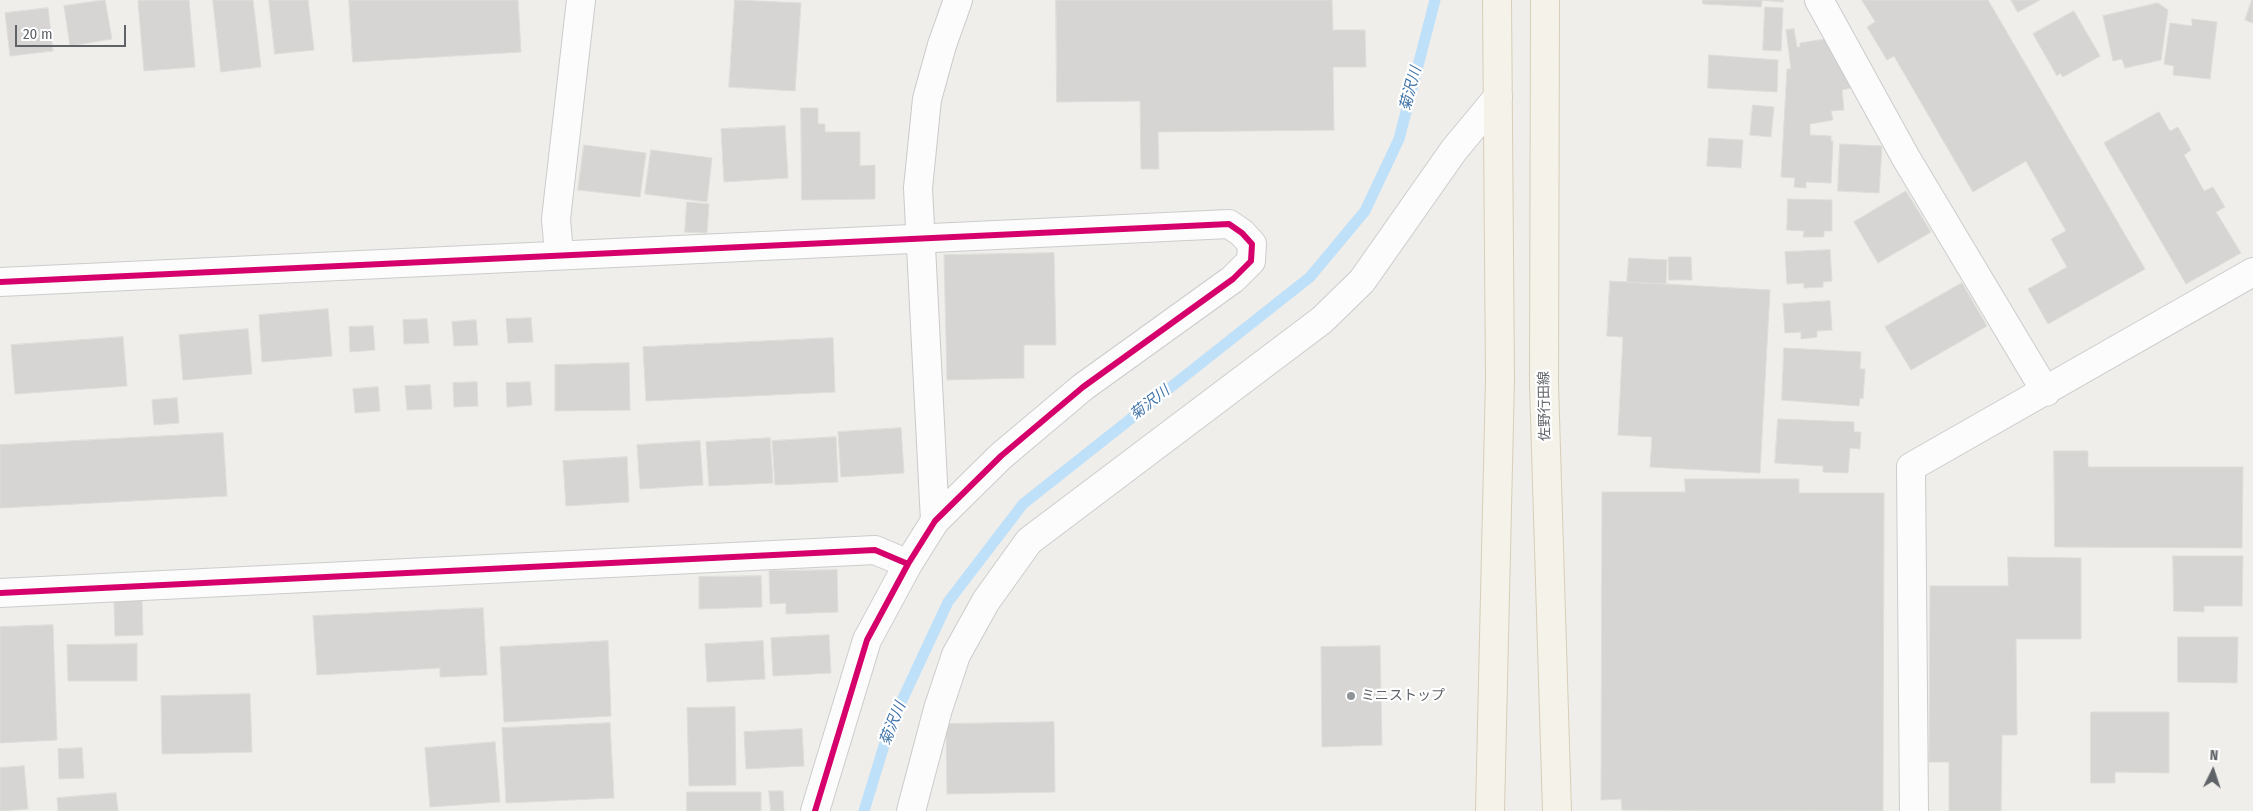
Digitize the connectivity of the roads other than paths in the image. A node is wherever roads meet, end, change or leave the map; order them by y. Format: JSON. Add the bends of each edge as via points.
{"nodes":[{"id":1,"x":581,"y":0,"type":"edge"},
{"id":2,"x":958,"y":0,"type":"edge"},
{"id":3,"x":1497,"y":0,"type":"edge"},
{"id":4,"x":1545,"y":0,"type":"edge"},
{"id":5,"x":1819,"y":0,"type":"edge"},
{"id":6,"x":1498,"y":97,"type":"junction"},
{"id":7,"x":919,"y":238,"type":"junction"},
{"id":8,"x":559,"y":254,"type":"junction"},
{"id":9,"x":2253,"y":272,"type":"edge"},
{"id":10,"x":0,"y":282,"type":"edge"},
{"id":11,"x":2046,"y":392,"type":"junction"},
{"id":12,"x":935,"y":520,"type":"junction"},
{"id":13,"x":908,"y":564,"type":"junction"},
{"id":14,"x":0,"y":594,"type":"edge"},
{"id":15,"x":815,"y":811,"type":"edge"},
{"id":16,"x":911,"y":811,"type":"edge"},
{"id":17,"x":1490,"y":811,"type":"edge"},
{"id":18,"x":1557,"y":811,"type":"edge"},
{"id":19,"x":1914,"y":811,"type":"edge"}],
"edges":[{"from":1,"to":8,"type":"street","via":[[556,219]]},
{"from":2,"to":7,"type":"street","via":[[927,99],[918,188]]},
{"from":3,"to":6,"type":"main road"},
{"from":4,"to":18,"type":"main road","name":"佐野行田線","via":[[1544,384]]},
{"from":5,"to":11,"type":"street","via":[[1906,158]]},
{"from":6,"to":16,"type":"street","via":[[1454,150],[1362,281],[1322,320],[1029,541],[986,601],[956,655]]},
{"from":6,"to":17,"type":"main road","via":[[1500,379]]},
{"from":7,"to":8,"type":"street"},
{"from":7,"to":12,"type":"street"},
{"from":7,"to":12,"type":"street","via":[[1229,224],[1252,244],[1251,261],[1233,279],[1083,387],[1002,456]]},
{"from":8,"to":10,"type":"street"},
{"from":9,"to":11,"type":"street"},
{"from":11,"to":19,"type":"street","via":[[1911,467]]},
{"from":12,"to":13,"type":"street"},
{"from":13,"to":14,"type":"street","via":[[875,550]]},
{"from":13,"to":15,"type":"street","via":[[867,640]]}]}
